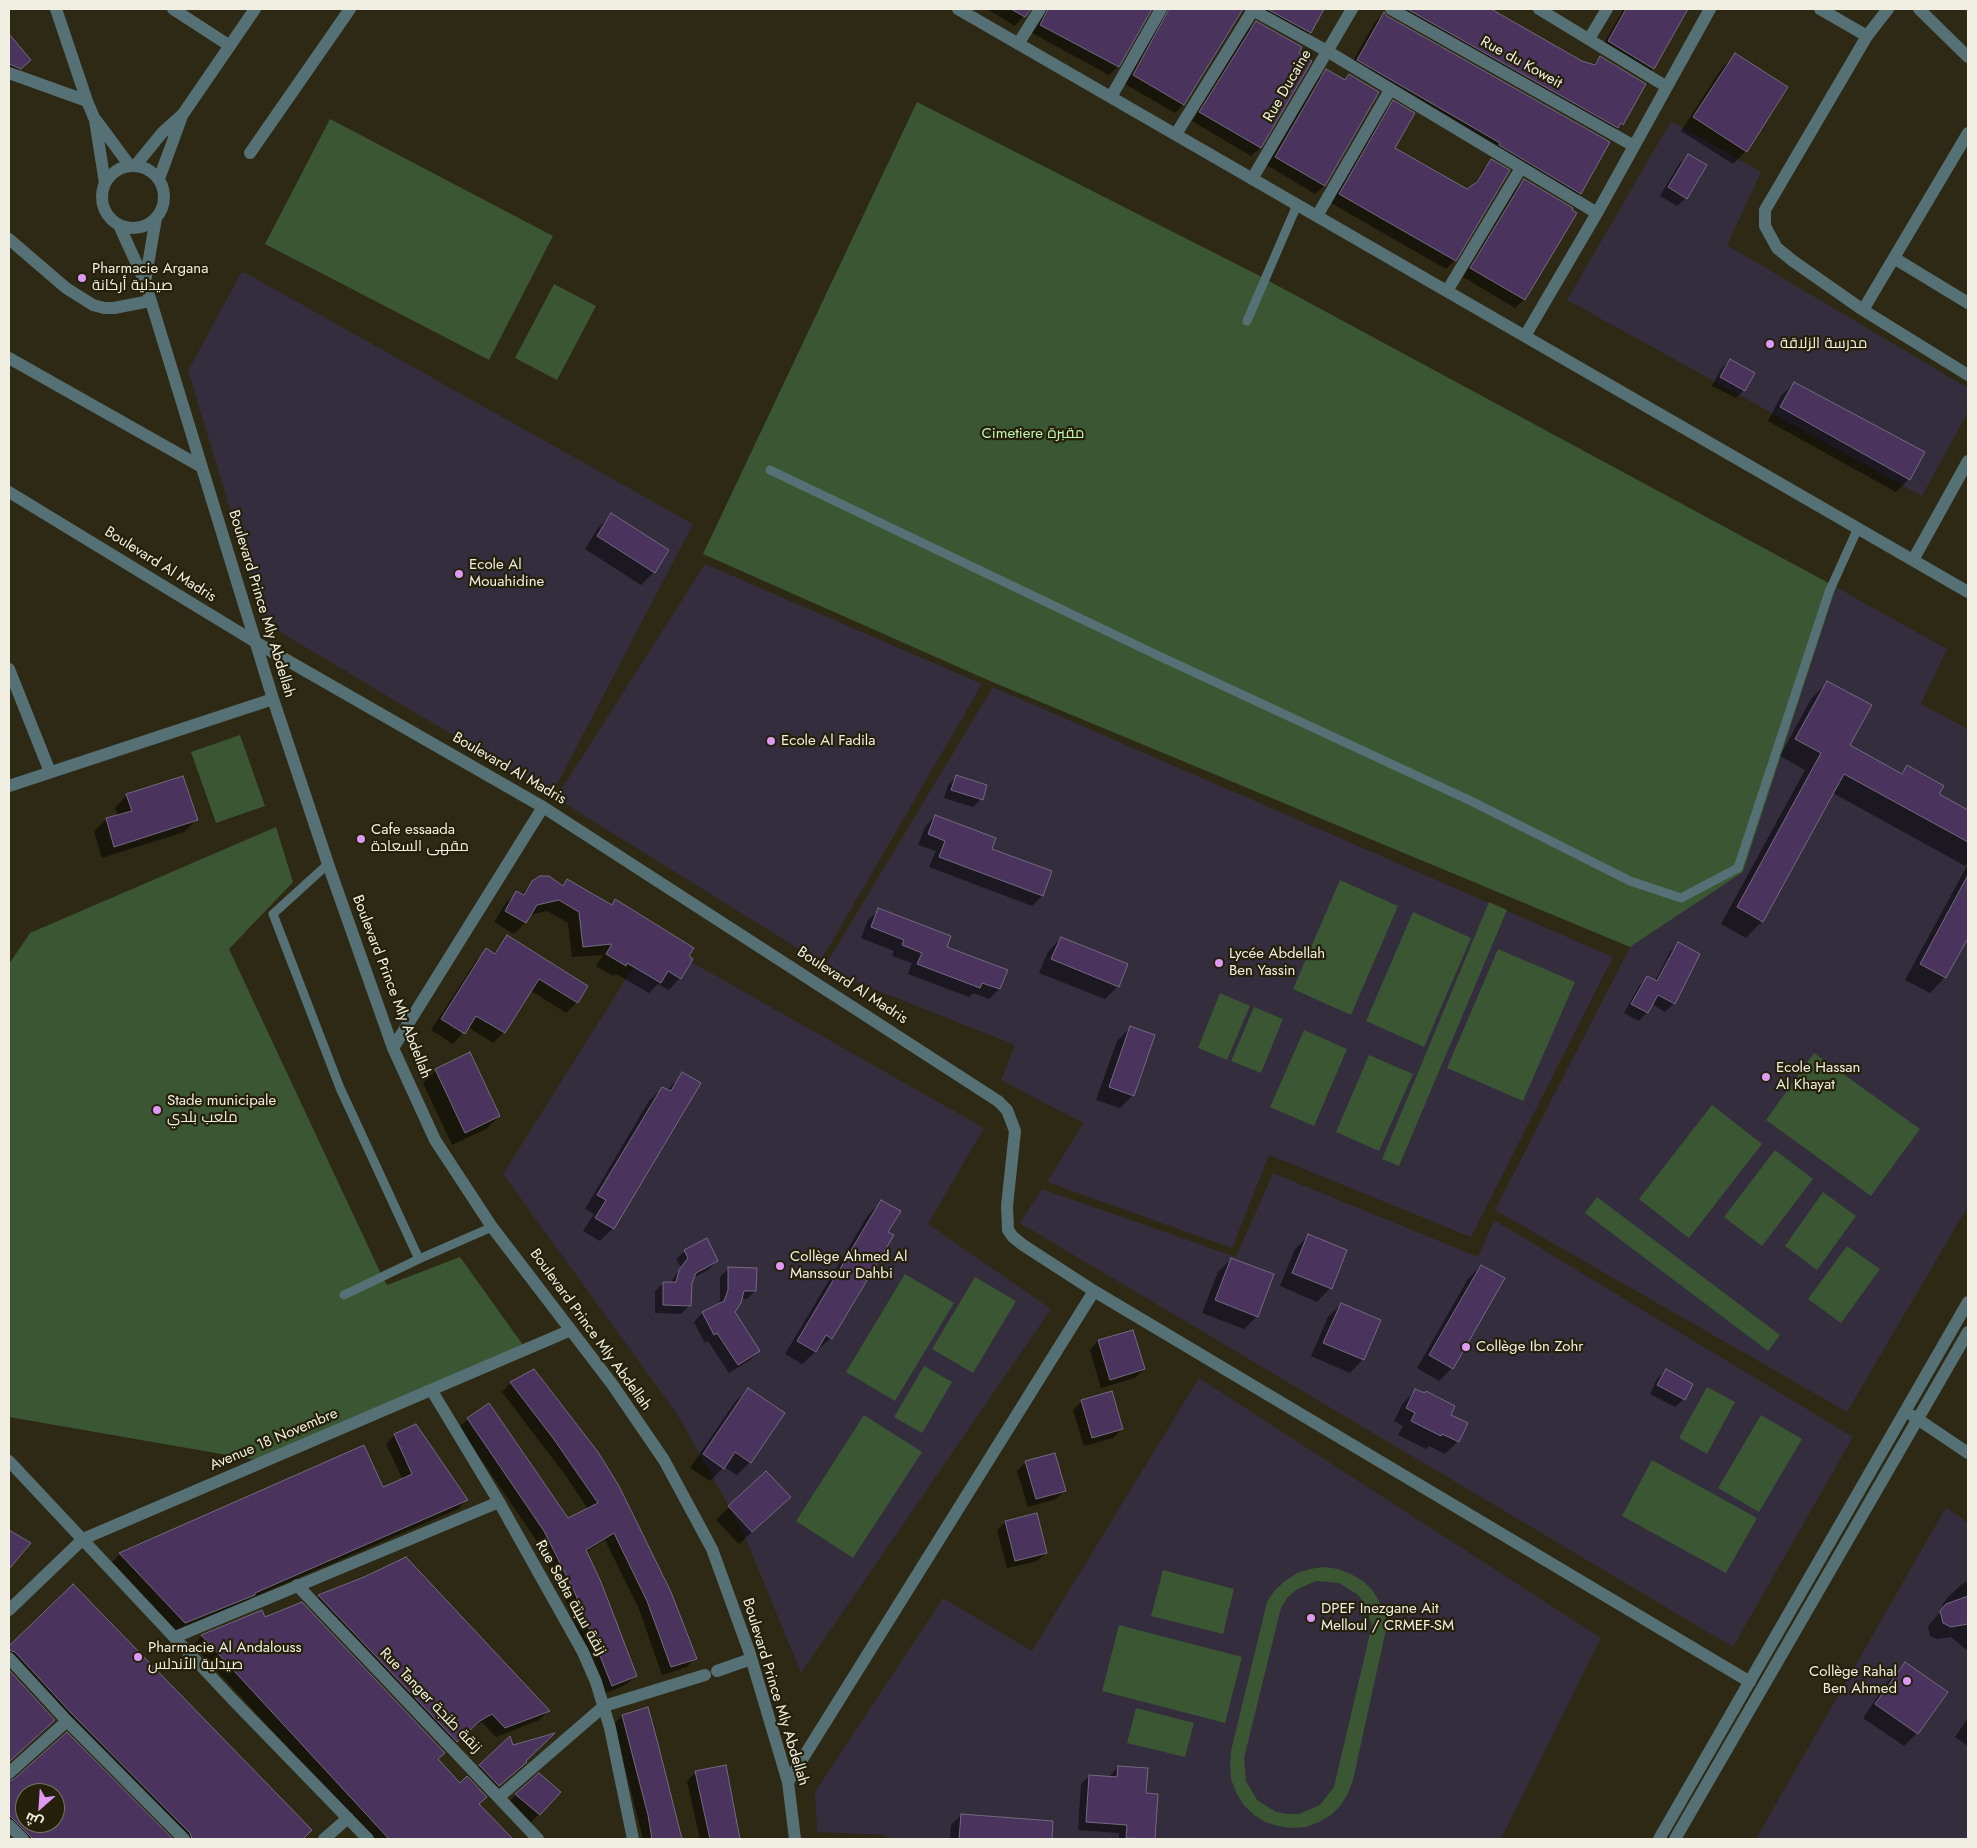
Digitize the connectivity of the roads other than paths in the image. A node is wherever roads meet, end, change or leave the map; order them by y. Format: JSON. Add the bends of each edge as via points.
{"nodes":[{"id":1,"x":56,"y":9,"type":"edge"},
{"id":2,"x":173,"y":9,"type":"edge"},
{"id":3,"x":255,"y":9,"type":"edge"},
{"id":4,"x":350,"y":9,"type":"edge"},
{"id":5,"x":959,"y":9,"type":"edge"},
{"id":6,"x":1040,"y":9,"type":"edge"},
{"id":7,"x":1161,"y":9,"type":"edge"},
{"id":8,"x":1252,"y":9,"type":"edge"},
{"id":9,"x":1352,"y":9,"type":"edge"},
{"id":10,"x":1391,"y":9,"type":"edge"},
{"id":11,"x":1540,"y":9,"type":"edge"},
{"id":12,"x":1607,"y":9,"type":"edge"},
{"id":13,"x":1710,"y":9,"type":"edge"},
{"id":14,"x":1820,"y":9,"type":"edge"},
{"id":15,"x":1888,"y":9,"type":"edge"},
{"id":16,"x":1919,"y":9,"type":"edge"},
{"id":17,"x":1867,"y":36,"type":"junction"},
{"id":18,"x":1589,"y":39,"type":"junction"},
{"id":19,"x":1018,"y":44,"type":"junction"},
{"id":20,"x":230,"y":46,"type":"junction"},
{"id":21,"x":1327,"y":51,"type":"junction"},
{"id":22,"x":1968,"y":57,"type":"edge"},
{"id":23,"x":9,"y":73,"type":"edge"},
{"id":24,"x":1667,"y":87,"type":"junction"},
{"id":25,"x":1390,"y":90,"type":"junction"},
{"id":26,"x":1111,"y":97,"type":"junction"},
{"id":27,"x":87,"y":101,"type":"junction"},
{"id":28,"x":183,"y":114,"type":"junction"},
{"id":29,"x":95,"y":120,"type":"junction"},
{"id":30,"x":1968,"y":133,"type":"edge"},
{"id":31,"x":1176,"y":134,"type":"junction"},
{"id":32,"x":1634,"y":146,"type":"junction"},
{"id":33,"x":250,"y":153,"type":"dead end"},
{"id":34,"x":132,"y":166,"type":"junction"},
{"id":35,"x":1522,"y":168,"type":"junction"},
{"id":36,"x":159,"y":179,"type":"junction"},
{"id":37,"x":1252,"y":179,"type":"junction"},
{"id":38,"x":105,"y":182,"type":"junction"},
{"id":39,"x":1298,"y":205,"type":"junction"},
{"id":40,"x":1597,"y":213,"type":"junction"},
{"id":41,"x":1317,"y":216,"type":"junction"},
{"id":42,"x":156,"y":218,"type":"junction"},
{"id":43,"x":120,"y":225,"type":"junction"},
{"id":44,"x":9,"y":239,"type":"edge"},
{"id":45,"x":1894,"y":258,"type":"junction"},
{"id":46,"x":145,"y":282,"type":"junction"},
{"id":47,"x":1447,"y":291,"type":"junction"},
{"id":48,"x":150,"y":301,"type":"junction"},
{"id":49,"x":1968,"y":303,"type":"edge"},
{"id":50,"x":1863,"y":310,"type":"junction"},
{"id":51,"x":1246,"y":320,"type":"dead end"},
{"id":52,"x":1525,"y":336,"type":"junction"},
{"id":53,"x":9,"y":358,"type":"edge"},
{"id":54,"x":1968,"y":375,"type":"edge"},
{"id":55,"x":1968,"y":462,"type":"edge"},
{"id":56,"x":200,"y":466,"type":"junction"},
{"id":57,"x":770,"y":470,"type":"dead end"},
{"id":58,"x":9,"y":492,"type":"edge"},
{"id":59,"x":1858,"y":528,"type":"junction"},
{"id":60,"x":1913,"y":560,"type":"junction"},
{"id":61,"x":1968,"y":592,"type":"edge"},
{"id":62,"x":256,"y":644,"type":"junction"},
{"id":63,"x":10,"y":676,"type":"edge"},
{"id":64,"x":273,"y":699,"type":"junction"},
{"id":65,"x":50,"y":772,"type":"junction"},
{"id":66,"x":9,"y":786,"type":"edge"},
{"id":67,"x":543,"y":807,"type":"junction"},
{"id":68,"x":328,"y":864,"type":"junction"},
{"id":69,"x":393,"y":1048,"type":"junction"},
{"id":70,"x":492,"y":1227,"type":"junction"},
{"id":71,"x":419,"y":1259,"type":"junction"},
{"id":72,"x":1094,"y":1291,"type":"junction"},
{"id":73,"x":344,"y":1294,"type":"dead end"},
{"id":74,"x":1968,"y":1302,"type":"edge"},
{"id":75,"x":1952,"y":1329,"type":"junction"},
{"id":76,"x":572,"y":1330,"type":"junction"},
{"id":77,"x":1967,"y":1335,"type":"edge"},
{"id":78,"x":432,"y":1390,"type":"junction"},
{"id":79,"x":1904,"y":1410,"type":"junction"},
{"id":80,"x":1918,"y":1419,"type":"junction"},
{"id":81,"x":1968,"y":1453,"type":"edge"},
{"id":82,"x":9,"y":1461,"type":"edge"},
{"id":83,"x":499,"y":1502,"type":"junction"},
{"id":84,"x":83,"y":1539,"type":"junction"},
{"id":85,"x":297,"y":1585,"type":"junction"},
{"id":86,"x":9,"y":1610,"type":"edge"},
{"id":87,"x":175,"y":1637,"type":"junction"},
{"id":88,"x":9,"y":1658,"type":"edge"},
{"id":89,"x":751,"y":1659,"type":"junction"},
{"id":90,"x":717,"y":1671,"type":"dead end"},
{"id":91,"x":705,"y":1675,"type":"dead end"},
{"id":92,"x":1750,"y":1682,"type":"junction"},
{"id":93,"x":604,"y":1706,"type":"junction"},
{"id":94,"x":67,"y":1721,"type":"junction"},
{"id":95,"x":9,"y":1773,"type":"edge"},
{"id":96,"x":788,"y":1782,"type":"junction"},
{"id":97,"x":499,"y":1797,"type":"junction"},
{"id":98,"x":348,"y":1818,"type":"junction"},
{"id":99,"x":9,"y":1825,"type":"edge"},
{"id":100,"x":23,"y":1839,"type":"edge"},
{"id":101,"x":184,"y":1839,"type":"edge"},
{"id":102,"x":324,"y":1839,"type":"edge"},
{"id":103,"x":368,"y":1839,"type":"edge"},
{"id":104,"x":538,"y":1839,"type":"edge"},
{"id":105,"x":633,"y":1839,"type":"edge"},
{"id":106,"x":794,"y":1839,"type":"edge"},
{"id":107,"x":1659,"y":1839,"type":"edge"},
{"id":108,"x":1675,"y":1839,"type":"edge"}],
"edges":[{"from":1,"to":27,"type":"street"},
{"from":2,"to":20,"type":"street"},
{"from":3,"to":20,"type":"street"},
{"from":4,"to":33,"type":"street"},
{"from":5,"to":19,"type":"street"},
{"from":6,"to":19,"type":"street"},
{"from":7,"to":26,"type":"street"},
{"from":8,"to":21,"type":"street"},
{"from":8,"to":31,"type":"street"},
{"from":9,"to":21,"type":"street","name":"Rue Ducaine"},
{"from":10,"to":32,"type":"street","name":"Rue du Koweit"},
{"from":11,"to":18,"type":"street"},
{"from":12,"to":18,"type":"street"},
{"from":13,"to":24,"type":"street"},
{"from":14,"to":17,"type":"street"},
{"from":15,"to":17,"type":"street"},
{"from":16,"to":22,"type":"street"},
{"from":17,"to":50,"type":"street","via":[[1765,210],[1764,218],[1777,248]]},
{"from":18,"to":24,"type":"street"},
{"from":19,"to":26,"type":"street"},
{"from":20,"to":28,"type":"street"},
{"from":21,"to":25,"type":"street"},
{"from":21,"to":37,"type":"street","name":"Rue Ducaine"},
{"from":23,"to":27,"type":"street"},
{"from":24,"to":32,"type":"street"},
{"from":25,"to":35,"type":"street"},
{"from":25,"to":41,"type":"street"},
{"from":26,"to":31,"type":"street"},
{"from":27,"to":29,"type":"street"},
{"from":28,"to":34,"type":"street"},
{"from":28,"to":36,"type":"street"},
{"from":29,"to":34,"type":"street"},
{"from":29,"to":38,"type":"street"},
{"from":30,"to":45,"type":"street"},
{"from":31,"to":37,"type":"street"},
{"from":32,"to":40,"type":"street"},
{"from":34,"to":36,"type":"street","via":[[144,168]]},
{"from":34,"to":38,"type":"street","via":[[120,168]]},
{"from":35,"to":40,"type":"street"},
{"from":35,"to":47,"type":"street"},
{"from":36,"to":42,"type":"street","via":[[164,192],[163,206]]},
{"from":37,"to":39,"type":"street"},
{"from":38,"to":43,"type":"street","via":[[102,194],[104,207],[110,218]]},
{"from":39,"to":41,"type":"street"},
{"from":39,"to":51,"type":"lane"},
{"from":40,"to":52,"type":"street"},
{"from":41,"to":47,"type":"street"},
{"from":42,"to":43,"type":"street","via":[[146,226],[132,228]]},
{"from":42,"to":46,"type":"street","name":"Boulevard Prince Mly Abdellah"},
{"from":43,"to":46,"type":"street","name":"Boulevard Prince Mly Abdellah"},
{"from":44,"to":48,"type":"street","via":[[66,288],[92,305],[114,308]]},
{"from":45,"to":49,"type":"street"},
{"from":45,"to":50,"type":"street"},
{"from":46,"to":48,"type":"street","name":"Boulevard Prince Mly Abdellah"},
{"from":47,"to":52,"type":"street"},
{"from":48,"to":56,"type":"street","name":"Boulevard Prince Mly Abdellah"},
{"from":50,"to":54,"type":"street"},
{"from":52,"to":59,"type":"street"},
{"from":53,"to":56,"type":"street"},
{"from":55,"to":60,"type":"street"},
{"from":56,"to":62,"type":"street","name":"Boulevard Prince Mly Abdellah"},
{"from":57,"to":59,"type":"lane","via":[[1472,801],[1630,881],[1681,898],[1738,868],[1829,592]]},
{"from":58,"to":62,"type":"street","name":"Boulevard Al Madris"},
{"from":59,"to":60,"type":"street"},
{"from":60,"to":61,"type":"street"},
{"from":62,"to":64,"type":"street","name":"Boulevard Prince Mly Abdellah"},
{"from":62,"to":67,"type":"street","name":"Boulevard Al Madris"},
{"from":63,"to":65,"type":"street"},
{"from":64,"to":65,"type":"street"},
{"from":64,"to":68,"type":"street","name":"Boulevard Prince Mly Abdellah"},
{"from":65,"to":66,"type":"street"},
{"from":67,"to":69,"type":"street"},
{"from":67,"to":72,"type":"street","name":"Boulevard Al Madris","via":[[998,1101],[1007,1110],[1015,1131],[1008,1230],[1023,1245]]},
{"from":68,"to":69,"type":"street","name":"Boulevard Prince Mly Abdellah"},
{"from":68,"to":71,"type":"lane","via":[[273,914],[340,1088]]},
{"from":69,"to":70,"type":"street","name":"Boulevard Prince Mly Abdellah","via":[[435,1140]]},
{"from":70,"to":71,"type":"lane"},
{"from":70,"to":76,"type":"street","name":"Boulevard Prince Mly Abdellah"},
{"from":71,"to":73,"type":"lane"},
{"from":72,"to":92,"type":"street"},
{"from":72,"to":96,"type":"street"},
{"from":74,"to":75,"type":"street"},
{"from":75,"to":77,"type":"street"},
{"from":75,"to":79,"type":"street"},
{"from":76,"to":78,"type":"street","name":"Avenue 18 Novembre"},
{"from":76,"to":89,"type":"street","name":"Boulevard Prince Mly Abdellah","via":[[664,1460],[712,1549]]},
{"from":77,"to":80,"type":"street"},
{"from":78,"to":83,"type":"street","name":"Rue Sebta زنقة سبتة"},
{"from":78,"to":84,"type":"street","name":"Avenue 18 Novembre"},
{"from":79,"to":80,"type":"street"},
{"from":79,"to":92,"type":"street"},
{"from":80,"to":81,"type":"street"},
{"from":80,"to":108,"type":"street"},
{"from":82,"to":84,"type":"street"},
{"from":83,"to":85,"type":"street"},
{"from":83,"to":93,"type":"street","name":"Rue Sebta زنقة سبتة","via":[[583,1652]]},
{"from":84,"to":86,"type":"street","name":"Avenue 18 Novembre"},
{"from":84,"to":87,"type":"street"},
{"from":85,"to":87,"type":"street"},
{"from":85,"to":97,"type":"street","name":"Rue Tanger زنقة طنجة"},
{"from":87,"to":98,"type":"street"},
{"from":88,"to":94,"type":"street"},
{"from":89,"to":90,"type":"street"},
{"from":89,"to":96,"type":"street","name":"Boulevard Prince Mly Abdellah"},
{"from":91,"to":93,"type":"street"},
{"from":92,"to":107,"type":"street"},
{"from":93,"to":97,"type":"street"},
{"from":93,"to":105,"type":"street","name":"Rue Sebta زنقة سبتة"},
{"from":94,"to":95,"type":"street"},
{"from":94,"to":101,"type":"street"},
{"from":96,"to":106,"type":"street","name":"Boulevard Prince Mly Abdellah"},
{"from":97,"to":104,"type":"street","name":"Rue Tanger زنقة طنجة"},
{"from":98,"to":102,"type":"street"},
{"from":98,"to":103,"type":"street"},
{"from":99,"to":100,"type":"street"}]}
